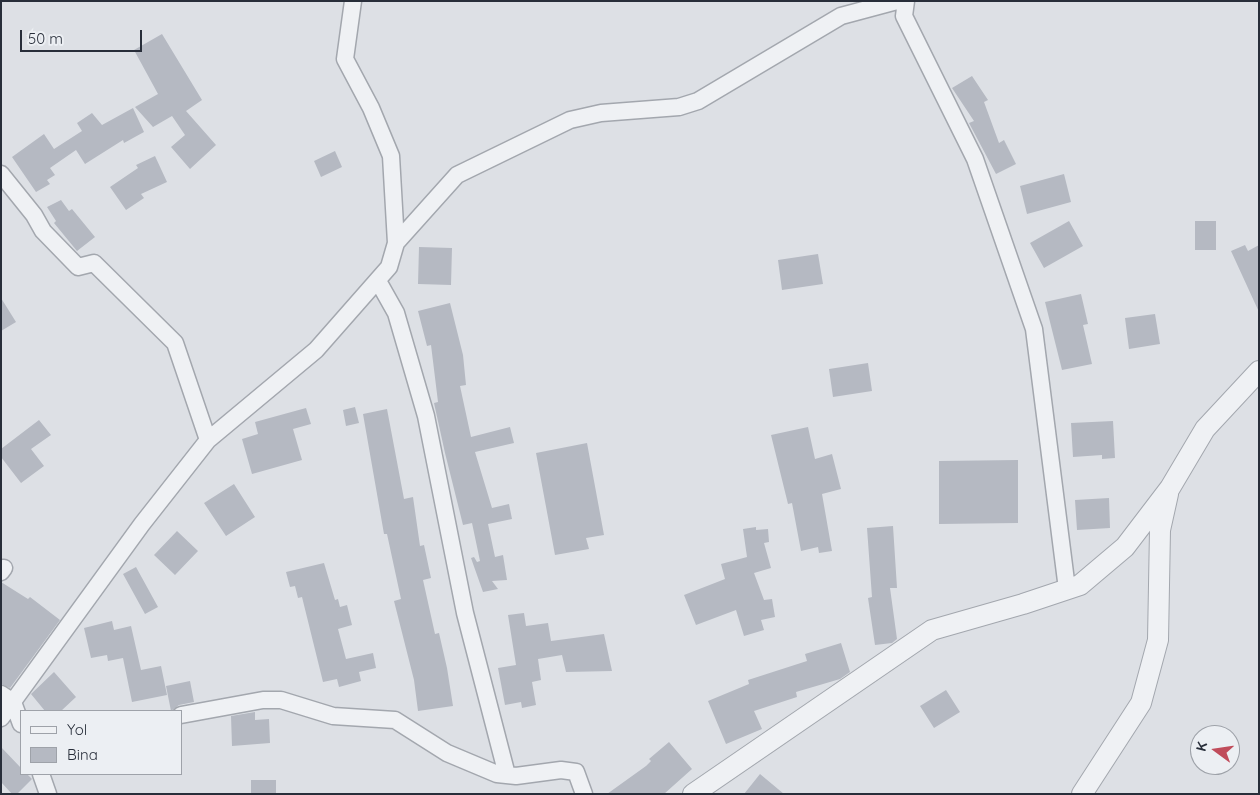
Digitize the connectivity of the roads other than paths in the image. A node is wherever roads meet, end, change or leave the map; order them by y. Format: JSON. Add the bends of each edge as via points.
{"nodes":[{"id":1,"x":353,"y":1,"type":"edge"},
{"id":2,"x":897,"y":1,"type":"edge"},
{"id":3,"x":906,"y":1,"type":"edge"},
{"id":4,"x":1,"y":174,"type":"edge"},
{"id":5,"x":396,"y":243,"type":"junction"},
{"id":6,"x":378,"y":281,"type":"junction"},
{"id":7,"x":1259,"y":371,"type":"edge"},
{"id":8,"x":208,"y":440,"type":"junction"},
{"id":9,"x":1170,"y":488,"type":"junction"},
{"id":10,"x":1067,"y":589,"type":"junction"},
{"id":11,"x":7,"y":698,"type":"edge"},
{"id":12,"x":182,"y":715,"type":"edge"},
{"id":13,"x":1,"y":718,"type":"edge"},
{"id":14,"x":20,"y":722,"type":"edge"},
{"id":15,"x":41,"y":775,"type":"edge"},
{"id":16,"x":507,"y":775,"type":"junction"},
{"id":17,"x":48,"y":794,"type":"edge"},
{"id":18,"x":584,"y":794,"type":"edge"},
{"id":19,"x":693,"y":794,"type":"edge"},
{"id":20,"x":1082,"y":794,"type":"edge"}],
"edges":[{"from":1,"to":5,"type":"street","via":[[344,59],[371,108],[391,156]]},
{"from":2,"to":5,"type":"street","via":[[841,16],[698,101],[679,107],[601,112],[570,120],[456,174]]},
{"from":3,"to":10,"type":"street","via":[[904,16],[975,159],[1034,329]]},
{"from":4,"to":8,"type":"street","via":[[43,231],[78,267],[94,263],[175,344]]},
{"from":5,"to":6,"type":"street","via":[[389,267]]},
{"from":6,"to":8,"type":"street","via":[[316,350]]},
{"from":6,"to":16,"type":"street","via":[[396,313],[426,416],[464,614]]},
{"from":7,"to":9,"type":"street","via":[[1205,429]]},
{"from":8,"to":11,"type":"street"},
{"from":9,"to":10,"type":"street","via":[[1125,547],[1080,585]]},
{"from":9,"to":20,"type":"street","via":[[1160,530],[1158,640],[1143,694]]},
{"from":10,"to":19,"type":"street","via":[[932,630]]},
{"from":11,"to":13,"type":"street"},
{"from":11,"to":14,"type":"street"},
{"from":12,"to":16,"type":"street","via":[[263,700],[281,700],[333,716],[395,720],[447,753],[497,774]]},
{"from":15,"to":17,"type":"street"},
{"from":16,"to":18,"type":"street","via":[[561,770],[576,772]]}]}
